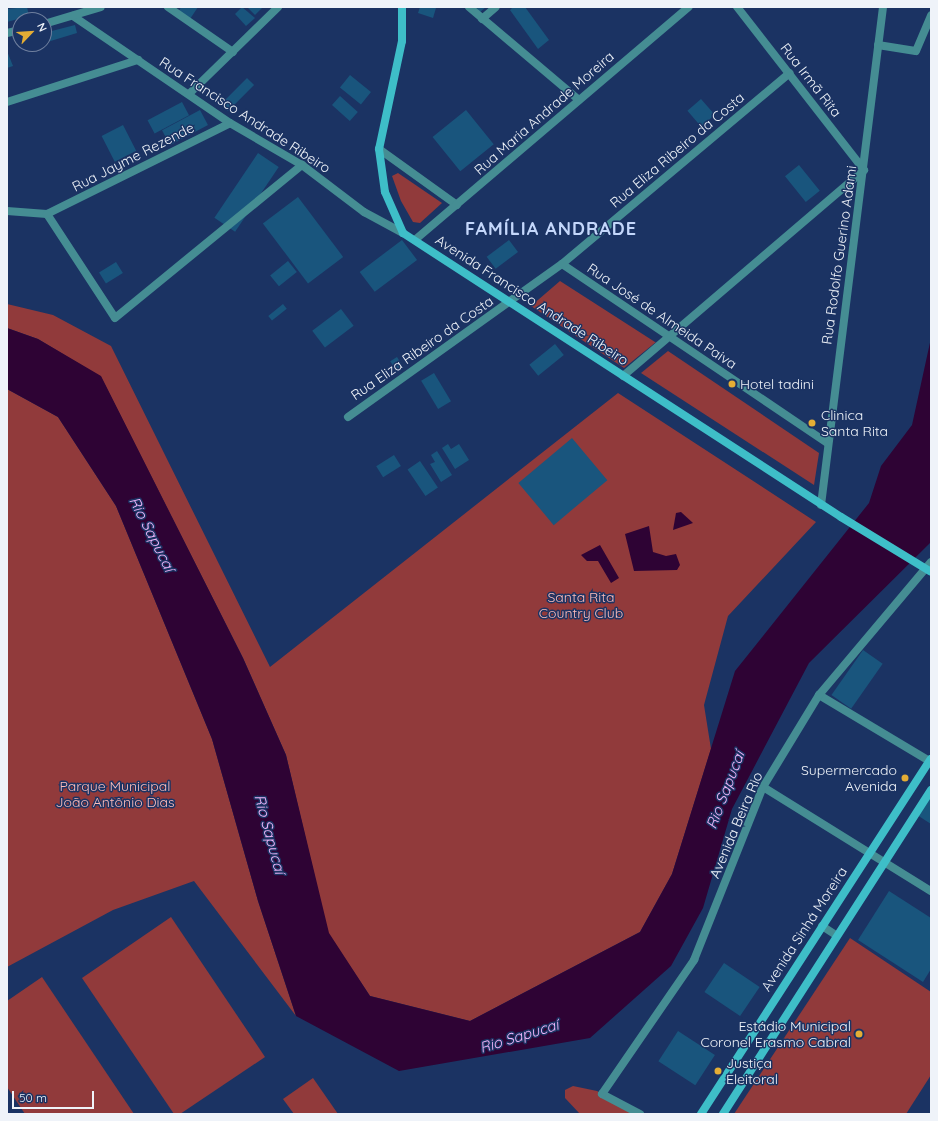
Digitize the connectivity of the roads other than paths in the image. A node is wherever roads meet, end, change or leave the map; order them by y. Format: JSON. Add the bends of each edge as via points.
{"nodes":[{"id":1,"x":101,"y":7,"type":"edge"},
{"id":2,"x":168,"y":7,"type":"edge"},
{"id":3,"x":278,"y":7,"type":"edge"},
{"id":4,"x":402,"y":7,"type":"edge"},
{"id":5,"x":469,"y":7,"type":"edge"},
{"id":6,"x":496,"y":7,"type":"edge"},
{"id":7,"x":689,"y":7,"type":"edge"},
{"id":8,"x":737,"y":7,"type":"edge"},
{"id":9,"x":883,"y":7,"type":"edge"},
{"id":10,"x":931,"y":15,"type":"edge"},
{"id":11,"x":73,"y":16,"type":"junction"},
{"id":12,"x":482,"y":19,"type":"junction"},
{"id":13,"x":52,"y":22,"type":"edge"},
{"id":14,"x":878,"y":46,"type":"junction"},
{"id":15,"x":233,"y":52,"type":"junction"},
{"id":16,"x":138,"y":60,"type":"junction"},
{"id":17,"x":790,"y":73,"type":"junction"},
{"id":18,"x":190,"y":93,"type":"junction"},
{"id":19,"x":579,"y":100,"type":"junction"},
{"id":20,"x":7,"y":102,"type":"edge"},
{"id":21,"x":230,"y":123,"type":"junction"},
{"id":22,"x":379,"y":149,"type":"junction"},
{"id":23,"x":302,"y":165,"type":"junction"},
{"id":24,"x":864,"y":170,"type":"junction"},
{"id":25,"x":457,"y":205,"type":"junction"},
{"id":26,"x":7,"y":211,"type":"edge"},
{"id":27,"x":47,"y":214,"type":"junction"},
{"id":28,"x":403,"y":233,"type":"junction"},
{"id":29,"x":416,"y":239,"type":"junction"},
{"id":30,"x":562,"y":264,"type":"junction"},
{"id":31,"x":511,"y":302,"type":"junction"},
{"id":32,"x":671,"y":338,"type":"junction"},
{"id":33,"x":623,"y":376,"type":"junction"},
{"id":34,"x":348,"y":417,"type":"dead end"},
{"id":35,"x":827,"y":443,"type":"junction"},
{"id":36,"x":821,"y":505,"type":"junction"},
{"id":37,"x":931,"y":562,"type":"edge"},
{"id":38,"x":931,"y":572,"type":"edge"},
{"id":39,"x":819,"y":695,"type":"junction"},
{"id":40,"x":931,"y":761,"type":"edge"},
{"id":41,"x":763,"y":787,"type":"junction"},
{"id":42,"x":931,"y":790,"type":"edge"},
{"id":43,"x":870,"y":851,"type":"junction"},
{"id":44,"x":884,"y":860,"type":"junction"},
{"id":45,"x":931,"y":891,"type":"edge"},
{"id":46,"x":822,"y":926,"type":"junction"},
{"id":47,"x":836,"y":934,"type":"junction"},
{"id":48,"x":640,"y":1114,"type":"edge"},
{"id":49,"x":701,"y":1114,"type":"edge"},
{"id":50,"x":723,"y":1114,"type":"edge"}],
"edges":[{"from":1,"to":11,"type":"street"},
{"from":2,"to":15,"type":"street"},
{"from":3,"to":15,"type":"street"},
{"from":4,"to":22,"type":"main road","via":[[402,41]]},
{"from":5,"to":12,"type":"street"},
{"from":6,"to":12,"type":"street"},
{"from":7,"to":19,"type":"street","name":"Rua Maria Andrade Moreira"},
{"from":8,"to":17,"type":"street","name":"Rua Irmã Rita"},
{"from":9,"to":14,"type":"street","name":"Rua Rodolfo Guerino Adami"},
{"from":10,"to":14,"type":"street","via":[[916,51]]},
{"from":11,"to":13,"type":"street"},
{"from":11,"to":16,"type":"street","name":"Rua Francisco Andrade Ribeiro"},
{"from":12,"to":19,"type":"street"},
{"from":14,"to":24,"type":"street","name":"Rua Rodolfo Guerino Adami"},
{"from":15,"to":18,"type":"street"},
{"from":16,"to":18,"type":"street","name":"Rua Francisco Andrade Ribeiro"},
{"from":16,"to":20,"type":"street"},
{"from":17,"to":24,"type":"street","name":"Rua Irmã Rita"},
{"from":17,"to":30,"type":"street","name":"Rua Eliza Ribeiro da Costa"},
{"from":18,"to":21,"type":"street","name":"Rua Francisco Andrade Ribeiro"},
{"from":19,"to":25,"type":"street","name":"Rua Maria Andrade Moreira"},
{"from":21,"to":23,"type":"street","name":"Rua Francisco Andrade Ribeiro"},
{"from":21,"to":27,"type":"street","name":"Rua Jayme Rezende"},
{"from":22,"to":25,"type":"street"},
{"from":22,"to":28,"type":"main road","via":[[385,192]]},
{"from":23,"to":27,"type":"street","via":[[115,318]]},
{"from":23,"to":28,"type":"street","name":"Rua Francisco Andrade Ribeiro","via":[[364,212]]},
{"from":24,"to":32,"type":"street"},
{"from":24,"to":35,"type":"street","name":"Rua Rodolfo Guerino Adami"},
{"from":25,"to":29,"type":"street","name":"Rua Maria Andrade Moreira"},
{"from":26,"to":27,"type":"street"},
{"from":28,"to":29,"type":"main road","name":"Avenida Francisco Andrade Ribeiro"},
{"from":29,"to":31,"type":"main road","name":"Avenida Francisco Andrade Ribeiro"},
{"from":30,"to":31,"type":"street","name":"Rua Eliza Ribeiro da Costa"},
{"from":30,"to":32,"type":"street","name":"Rua José de Almeida Paiva"},
{"from":31,"to":33,"type":"main road","name":"Avenida Francisco Andrade Ribeiro"},
{"from":31,"to":34,"type":"street","name":"Rua Eliza Ribeiro da Costa"},
{"from":32,"to":33,"type":"street"},
{"from":32,"to":35,"type":"street","name":"Rua José de Almeida Paiva"},
{"from":33,"to":36,"type":"main road","name":"Avenida Francisco Andrade Ribeiro"},
{"from":35,"to":36,"type":"street","name":"Rua Rodolfo Guerino Adami"},
{"from":36,"to":38,"type":"main road","name":"Avenida Francisco Andrade Ribeiro","bridge":true},
{"from":37,"to":39,"type":"street","name":"Avenida Beira Rio"},
{"from":39,"to":40,"type":"street"},
{"from":39,"to":41,"type":"street","name":"Avenida Beira Rio"},
{"from":40,"to":43,"type":"main road","name":"Avenida Sinhá Moreira"},
{"from":41,"to":43,"type":"street"},
{"from":41,"to":48,"type":"street","name":"Avenida Beira Rio","via":[[694,960],[602,1094]]},
{"from":42,"to":44,"type":"main road"},
{"from":43,"to":44,"type":"street"},
{"from":43,"to":46,"type":"main road","name":"Avenida Sinhá Moreira"},
{"from":44,"to":45,"type":"street"},
{"from":44,"to":47,"type":"main road"},
{"from":46,"to":47,"type":"street"},
{"from":46,"to":49,"type":"main road","name":"Avenida Sinhá Moreira"},
{"from":47,"to":50,"type":"main road"}]}
